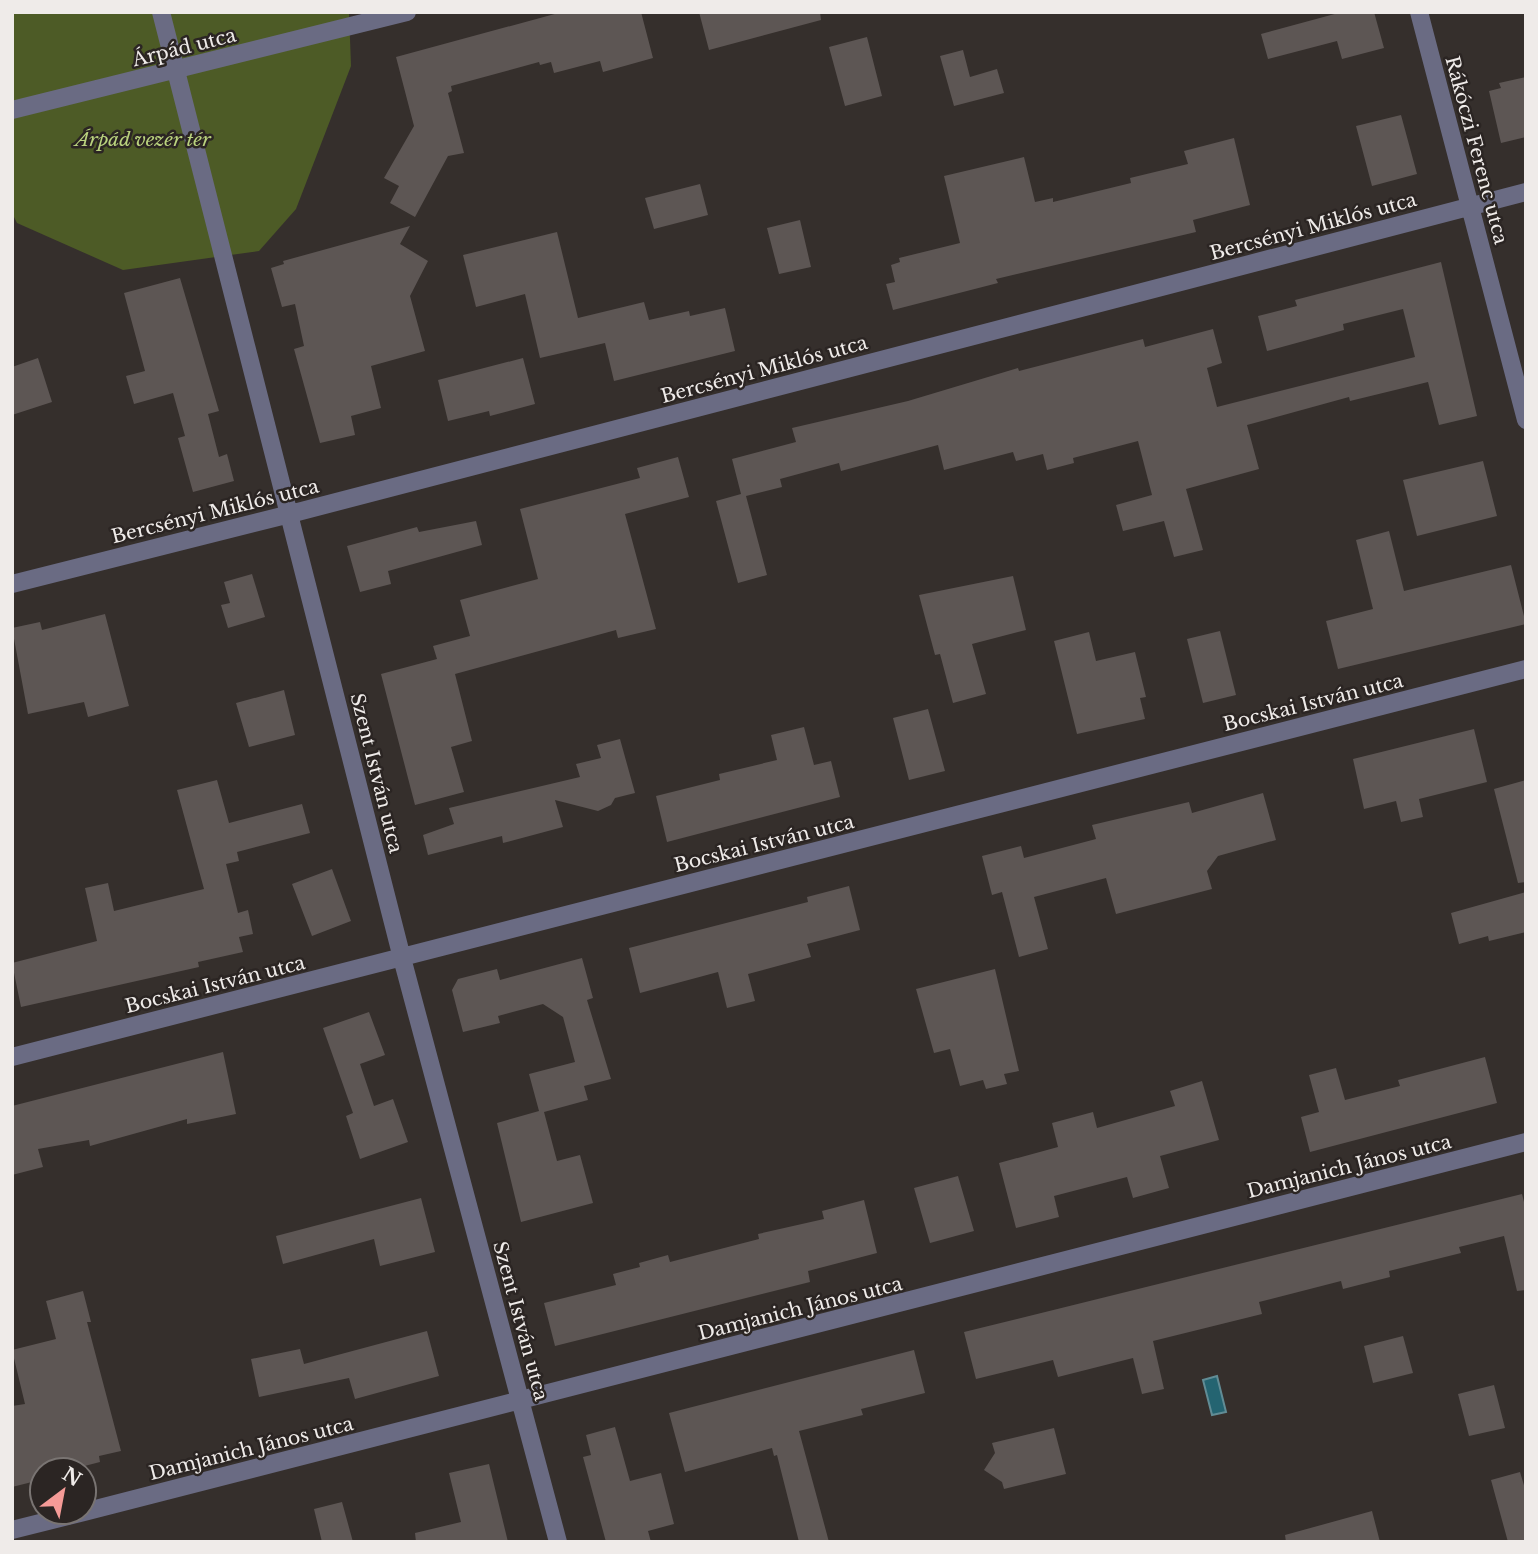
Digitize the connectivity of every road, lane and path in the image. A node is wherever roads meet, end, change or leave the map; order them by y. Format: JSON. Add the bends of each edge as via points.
{"nodes":[{"id":1,"x":161,"y":12,"type":"edge"},
{"id":2,"x":407,"y":12,"type":"edge"},
{"id":3,"x":1419,"y":12,"type":"edge"},
{"id":4,"x":176,"y":71,"type":"junction"},
{"id":5,"x":12,"y":110,"type":"edge"},
{"id":6,"x":1526,"y":192,"type":"edge"},
{"id":7,"x":1470,"y":206,"type":"junction"},
{"id":8,"x":1526,"y":421,"type":"edge"},
{"id":9,"x":290,"y":514,"type":"junction"},
{"id":10,"x":12,"y":584,"type":"edge"},
{"id":11,"x":1526,"y":669,"type":"edge"},
{"id":12,"x":402,"y":958,"type":"junction"},
{"id":13,"x":12,"y":1057,"type":"edge"},
{"id":14,"x":1526,"y":1142,"type":"edge"},
{"id":15,"x":521,"y":1402,"type":"junction"},
{"id":16,"x":98,"y":1508,"type":"edge"},
{"id":17,"x":558,"y":1542,"type":"edge"}],
"edges":[{"from":1,"to":4,"type":"street","name":"Szent István utca"},
{"from":2,"to":4,"type":"street","name":"Árpád utca"},
{"from":3,"to":7,"type":"street","name":"Rákóczi Ferenc utca"},
{"from":4,"to":5,"type":"street","name":"Árpád utca"},
{"from":4,"to":9,"type":"street","name":"Szent István utca"},
{"from":6,"to":7,"type":"street","name":"Bercsényi Miklós utca"},
{"from":7,"to":8,"type":"street","name":"Rákóczi Ferenc utca"},
{"from":7,"to":9,"type":"street","name":"Bercsényi Miklós utca"},
{"from":9,"to":10,"type":"street","name":"Bercsényi Miklós utca"},
{"from":9,"to":12,"type":"street","name":"Szent István utca"},
{"from":11,"to":12,"type":"street","name":"Bocskai István utca"},
{"from":12,"to":13,"type":"street","name":"Bocskai István utca"},
{"from":12,"to":15,"type":"street","name":"Szent István utca"},
{"from":14,"to":15,"type":"street","name":"Damjanich János utca"},
{"from":15,"to":16,"type":"street","name":"Damjanich János utca"},
{"from":15,"to":17,"type":"street","name":"Szent István utca"}]}
